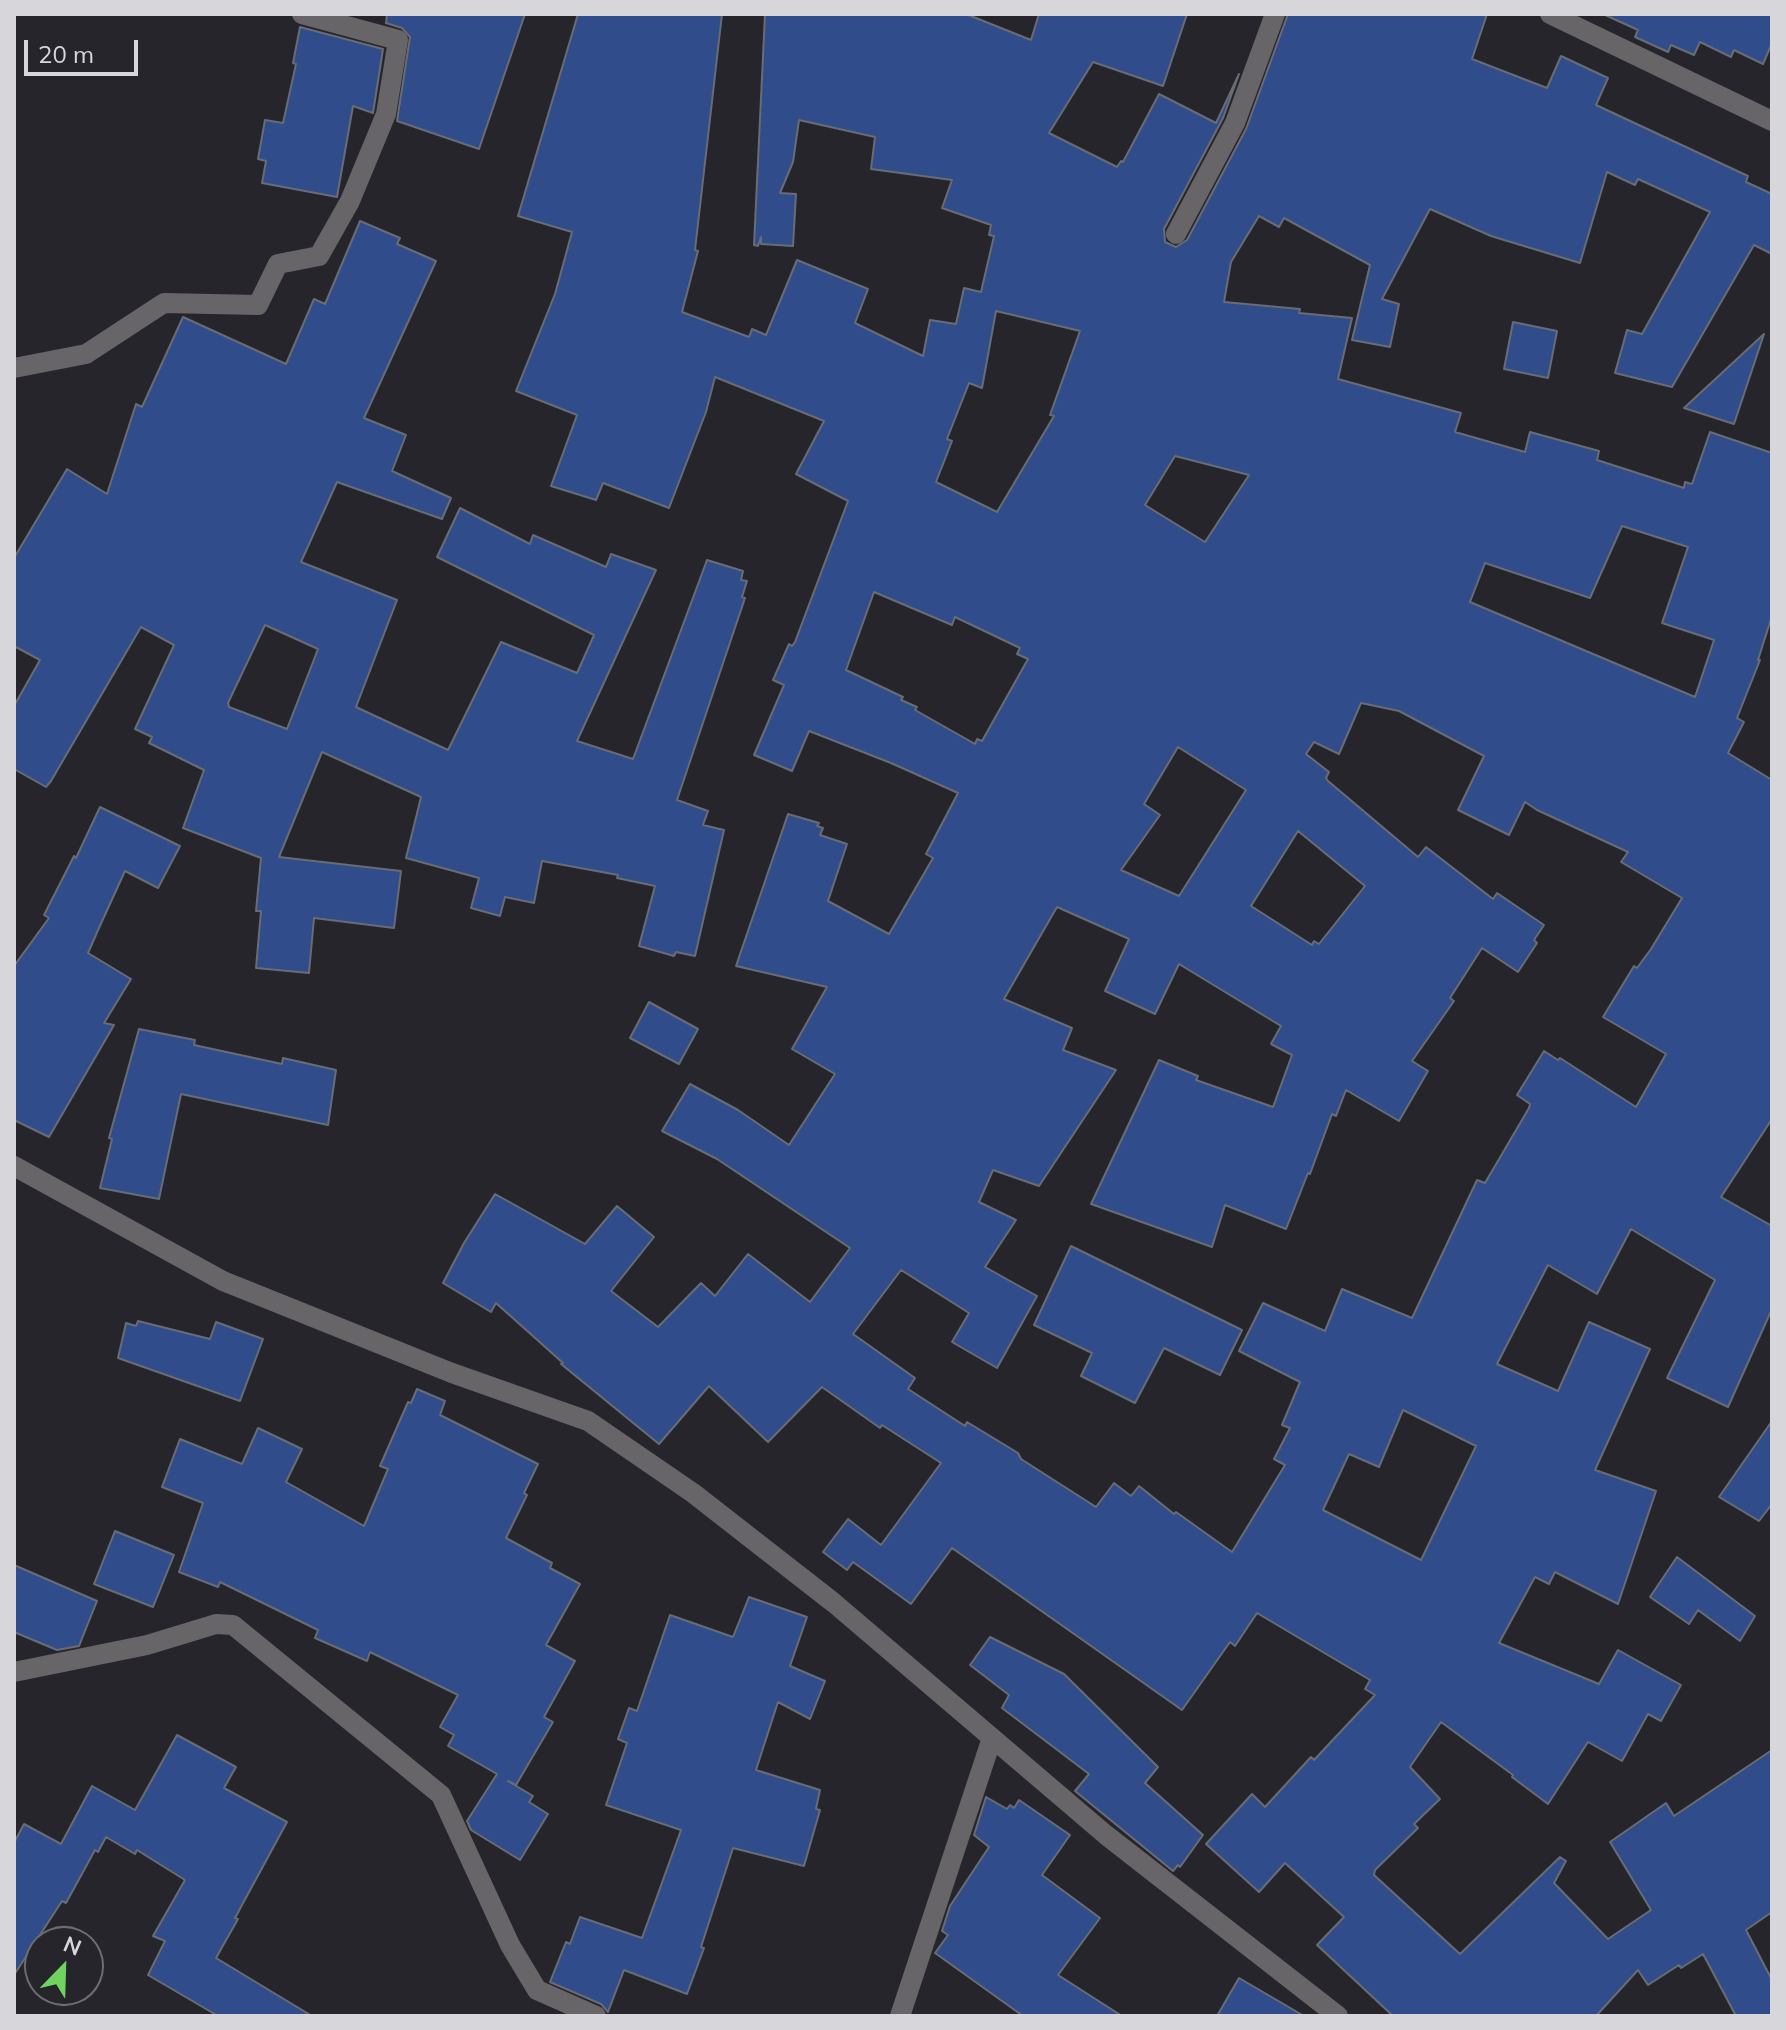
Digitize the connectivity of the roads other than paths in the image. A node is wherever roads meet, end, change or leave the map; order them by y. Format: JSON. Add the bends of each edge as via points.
{"nodes":[{"id":1,"x":302,"y":14,"type":"edge"},
{"id":2,"x":1275,"y":14,"type":"edge"},
{"id":3,"x":1550,"y":14,"type":"edge"},
{"id":4,"x":1772,"y":121,"type":"edge"},
{"id":5,"x":1176,"y":234,"type":"dead end"},
{"id":6,"x":14,"y":368,"type":"edge"},
{"id":7,"x":14,"y":1166,"type":"edge"},
{"id":8,"x":14,"y":1672,"type":"edge"},
{"id":9,"x":992,"y":1738,"type":"junction"},
{"id":10,"x":596,"y":2016,"type":"edge"},
{"id":11,"x":900,"y":2016,"type":"edge"},
{"id":12,"x":1338,"y":2016,"type":"edge"}],
"edges":[{"from":1,"to":6,"type":"street","via":[[398,40],[386,114],[350,201],[319,256],[278,264],[258,305],[164,303],[86,354]]},
{"from":2,"to":5,"type":"street","via":[[1235,123]]},
{"from":3,"to":4,"type":"street"},
{"from":7,"to":9,"type":"street","via":[[223,1281],[588,1421],[693,1493],[834,1603]]},
{"from":8,"to":10,"type":"street","via":[[147,1645],[216,1624],[233,1625],[441,1795],[510,1945],[537,1990]]},
{"from":9,"to":11,"type":"street"},
{"from":9,"to":12,"type":"street","via":[[1106,1835]]}]}
